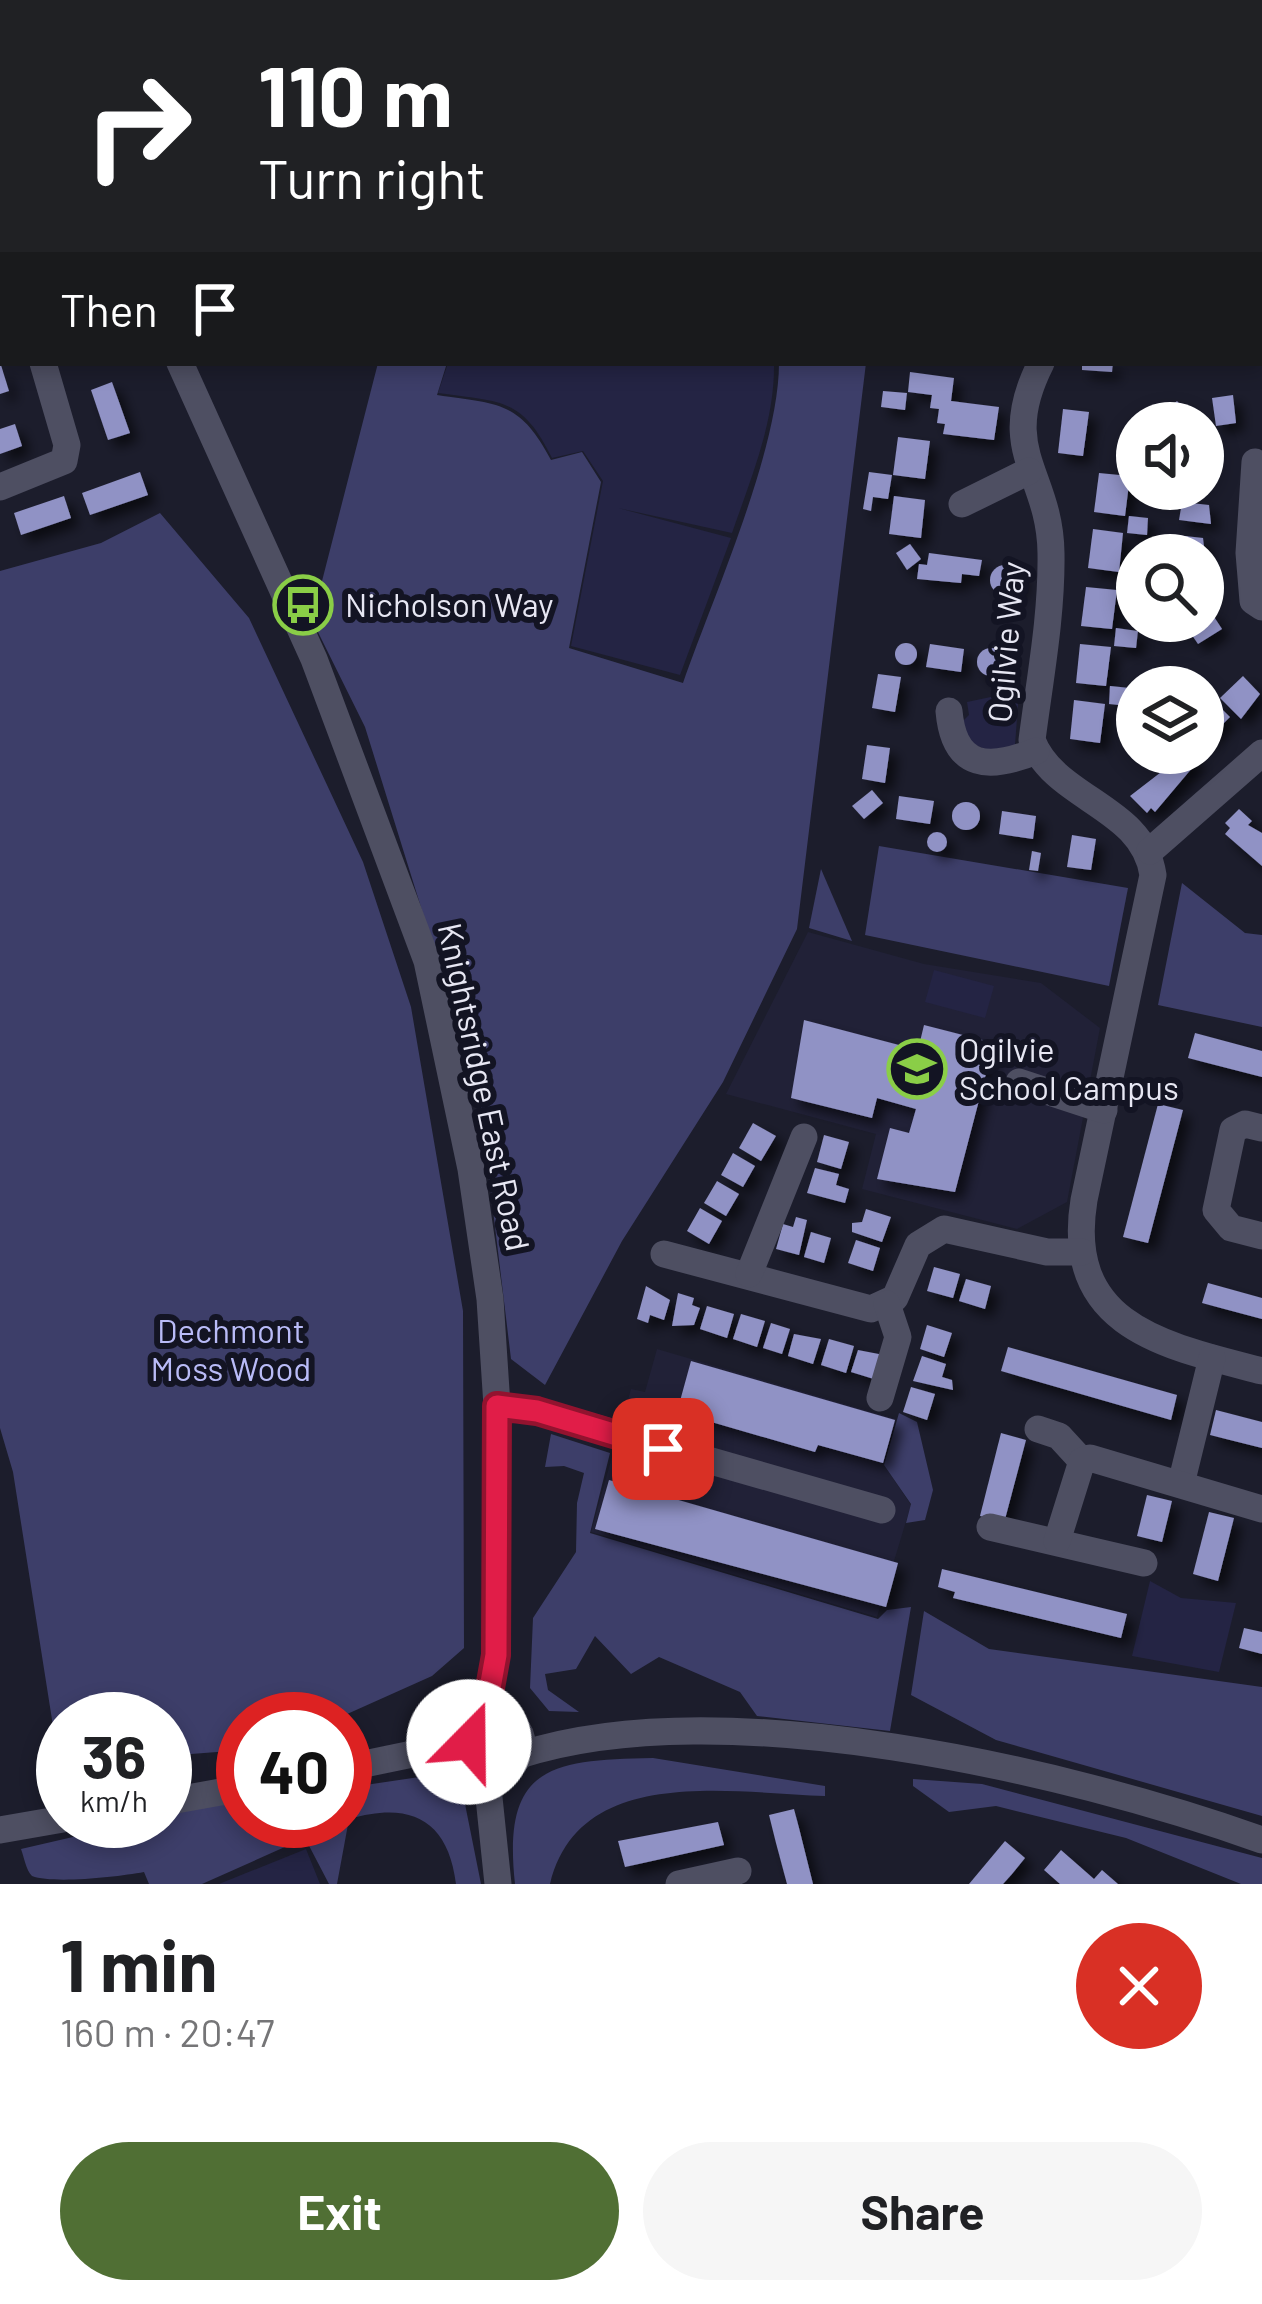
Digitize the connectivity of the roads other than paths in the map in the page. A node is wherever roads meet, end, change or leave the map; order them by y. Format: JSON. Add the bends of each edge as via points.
{"nodes":[{"id":1,"x":44,"y":366,"type":"edge"},
{"id":2,"x":181,"y":366,"type":"edge"},
{"id":3,"x":1040,"y":366,"type":"edge"},
{"id":4,"x":1255,"y":461,"type":"dead end"},
{"id":5,"x":1028,"y":471,"type":"junction"},
{"id":6,"x":0,"y":487,"type":"edge"},
{"id":7,"x":962,"y":504,"type":"dead end"},
{"id":8,"x":1262,"y":607,"type":"edge"},
{"id":9,"x":949,"y":711,"type":"dead end"},
{"id":10,"x":1036,"y":751,"type":"junction"},
{"id":11,"x":1258,"y":766,"type":"edge"},
{"id":12,"x":1150,"y":851,"type":"junction"},
{"id":13,"x":1019,"y":1082,"type":"dead end"},
{"id":14,"x":1104,"y":1111,"type":"junction"},
{"id":15,"x":1262,"y":1128,"type":"edge"},
{"id":16,"x":804,"y":1137,"type":"dead end"},
{"id":17,"x":1262,"y":1236,"type":"edge"},
{"id":18,"x":1082,"y":1252,"type":"junction"},
{"id":19,"x":664,"y":1254,"type":"dead end"},
{"id":20,"x":748,"y":1274,"type":"junction"},
{"id":21,"x":887,"y":1304,"type":"junction"},
{"id":22,"x":1212,"y":1358,"type":"junction"},
{"id":23,"x":1262,"y":1371,"type":"edge"},
{"id":24,"x":880,"y":1398,"type":"dead end"},
{"id":25,"x":497,"y":1406,"type":"junction"},
{"id":26,"x":1039,"y":1429,"type":"dead end"},
{"id":27,"x":1082,"y":1461,"type":"junction"},
{"id":28,"x":1181,"y":1484,"type":"junction"},
{"id":29,"x":1262,"y":1509,"type":"edge"},
{"id":30,"x":882,"y":1510,"type":"dead end"},
{"id":31,"x":989,"y":1527,"type":"dead end"},
{"id":32,"x":1058,"y":1541,"type":"junction"},
{"id":33,"x":1144,"y":1563,"type":"dead end"},
{"id":34,"x":496,"y":1745,"type":"junction"},
{"id":35,"x":372,"y":1762,"type":"edge"},
{"id":36,"x":36,"y":1824,"type":"edge"},
{"id":37,"x":0,"y":1831,"type":"edge"},
{"id":38,"x":1256,"y":1836,"type":"edge"},
{"id":39,"x":738,"y":1870,"type":"dead end"},
{"id":40,"x":498,"y":1884,"type":"edge"},
{"id":41,"x":679,"y":1884,"type":"edge"}],
"edges":[{"from":1,"to":6,"type":"street","via":[[67,445],[64,461]]},
{"from":2,"to":25,"type":"street","name":"Knightsridge East Road","via":[[314,659],[427,961],[471,1169]]},
{"from":3,"to":5,"type":"street","name":"Ogilvie Way","via":[[1022,407]]},
{"from":4,"to":8,"type":"street","via":[[1249,553],[1253,601]]},
{"from":5,"to":7,"type":"street"},
{"from":5,"to":10,"type":"street","name":"Ogilvie Way","via":[[1051,551]]},
{"from":9,"to":10,"type":"street","name":"Ogilvie Way","via":[[954,742],[965,754],[1007,763]]},
{"from":10,"to":12,"type":"street","name":"Ogilvie Way"},
{"from":11,"to":12,"type":"street"},
{"from":12,"to":14,"type":"street","via":[[1153,874]]},
{"from":13,"to":14,"type":"street"},
{"from":14,"to":18,"type":"street","via":[[1080,1224]]},
{"from":15,"to":17,"type":"street","via":[[1233,1130],[1216,1210],[1231,1228]]},
{"from":16,"to":20,"type":"street"},
{"from":18,"to":21,"type":"street","via":[[944,1229],[918,1245]]},
{"from":18,"to":22,"type":"street","via":[[1101,1300],[1129,1327]]},
{"from":19,"to":20,"type":"street"},
{"from":20,"to":21,"type":"street","via":[[871,1309]]},
{"from":21,"to":24,"type":"street","via":[[898,1337]]},
{"from":22,"to":23,"type":"street"},
{"from":22,"to":28,"type":"street"},
{"from":25,"to":30,"type":"street"},
{"from":25,"to":34,"type":"street","name":"Knightsridge East Road"},
{"from":26,"to":27,"type":"street","via":[[1059,1436]]},
{"from":27,"to":28,"type":"street"},
{"from":27,"to":32,"type":"street"},
{"from":28,"to":29,"type":"street"},
{"from":31,"to":32,"type":"street"},
{"from":32,"to":33,"type":"street"},
{"from":34,"to":35,"type":"street"},
{"from":34,"to":38,"type":"street","via":[[659,1732],[861,1743],[1023,1771]]},
{"from":34,"to":40,"type":"street","name":"Knightsridge East Road"},
{"from":36,"to":37,"type":"street"},
{"from":39,"to":41,"type":"street"}]}
